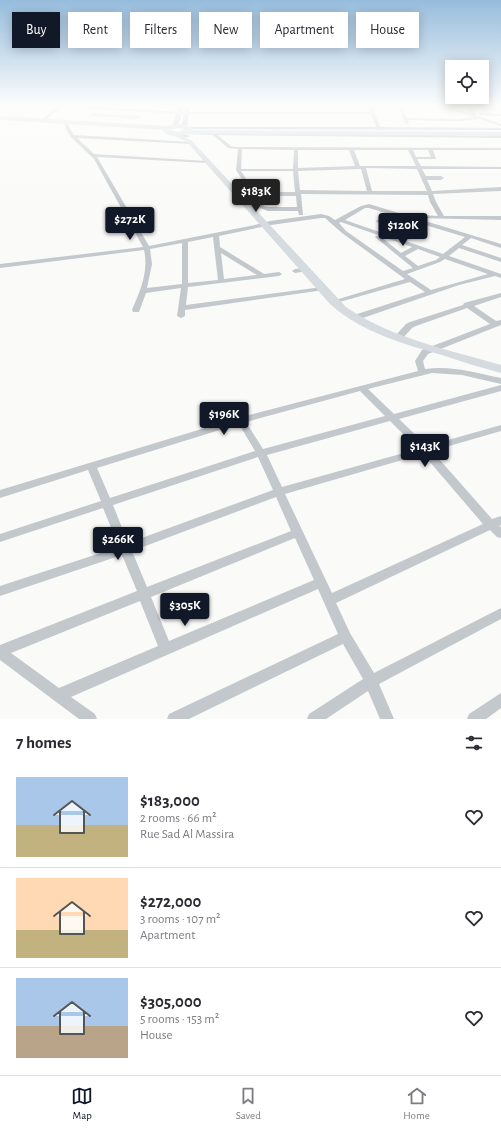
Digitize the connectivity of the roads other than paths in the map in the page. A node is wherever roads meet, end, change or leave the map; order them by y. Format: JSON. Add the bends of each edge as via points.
{"nodes":[{"id":1,"x":76,"y":139,"type":"edge"},
{"id":2,"x":187,"y":139,"type":"edge"},
{"id":3,"x":220,"y":139,"type":"edge"},
{"id":4,"x":296,"y":149,"type":"junction"},
{"id":5,"x":351,"y":149,"type":"junction"},
{"id":6,"x":410,"y":149,"type":"junction"},
{"id":7,"x":430,"y":149,"type":"junction"},
{"id":8,"x":501,"y":150,"type":"edge"},
{"id":9,"x":240,"y":151,"type":"junction"},
{"id":10,"x":94,"y":155,"type":"junction"},
{"id":11,"x":415,"y":158,"type":"junction"},
{"id":12,"x":207,"y":162,"type":"junction"},
{"id":13,"x":360,"y":167,"type":"junction"},
{"id":14,"x":418,"y":167,"type":"junction"},
{"id":15,"x":501,"y":168,"type":"edge"},
{"id":16,"x":238,"y":170,"type":"junction"},
{"id":17,"x":295,"y":170,"type":"junction"},
{"id":18,"x":424,"y":178,"type":"junction"},
{"id":19,"x":441,"y":178,"type":"dead end"},
{"id":20,"x":501,"y":189,"type":"edge"},
{"id":21,"x":298,"y":193,"type":"junction"},
{"id":22,"x":370,"y":193,"type":"junction"},
{"id":23,"x":430,"y":193,"type":"junction"},
{"id":24,"x":254,"y":194,"type":"junction"},
{"id":25,"x":300,"y":209,"type":"junction"},
{"id":26,"x":394,"y":213,"type":"junction"},
{"id":27,"x":442,"y":217,"type":"junction"},
{"id":28,"x":411,"y":218,"type":"junction"},
{"id":29,"x":501,"y":218,"type":"edge"},
{"id":30,"x":302,"y":219,"type":"junction"},
{"id":31,"x":338,"y":221,"type":"junction"},
{"id":32,"x":379,"y":221,"type":"junction"},
{"id":33,"x":263,"y":225,"type":"junction"},
{"id":34,"x":365,"y":228,"type":"junction"},
{"id":35,"x":216,"y":234,"type":"junction"},
{"id":36,"x":422,"y":236,"type":"dead end"},
{"id":37,"x":470,"y":236,"type":"junction"},
{"id":38,"x":378,"y":237,"type":"dead end"},
{"id":39,"x":185,"y":240,"type":"junction"},
{"id":40,"x":457,"y":245,"type":"junction"},
{"id":41,"x":418,"y":246,"type":"junction"},
{"id":42,"x":501,"y":246,"type":"edge"},
{"id":43,"x":147,"y":248,"type":"junction"},
{"id":44,"x":218,"y":248,"type":"junction"},
{"id":45,"x":401,"y":256,"type":"junction"},
{"id":46,"x":444,"y":256,"type":"junction"},
{"id":47,"x":501,"y":260,"type":"edge"},
{"id":48,"x":0,"y":266,"type":"edge"},
{"id":49,"x":418,"y":269,"type":"junction"},
{"id":50,"x":305,"y":270,"type":"junction"},
{"id":51,"x":296,"y":271,"type":"dead end"},
{"id":52,"x":279,"y":274,"type":"dead end"},
{"id":53,"x":402,"y":274,"type":"junction"},
{"id":54,"x":498,"y":275,"type":"edge"},
{"id":55,"x":263,"y":276,"type":"junction"},
{"id":56,"x":410,"y":280,"type":"junction"},
{"id":57,"x":221,"y":281,"type":"junction"},
{"id":58,"x":185,"y":286,"type":"junction"},
{"id":59,"x":322,"y":289,"type":"junction"},
{"id":60,"x":142,"y":292,"type":"junction"},
{"id":61,"x":431,"y":293,"type":"junction"},
{"id":62,"x":501,"y":295,"type":"edge"},
{"id":63,"x":334,"y":302,"type":"junction"},
{"id":64,"x":467,"y":305,"type":"junction"},
{"id":65,"x":183,"y":308,"type":"junction"},
{"id":66,"x":136,"y":310,"type":"dead end"},
{"id":67,"x":181,"y":316,"type":"dead end"},
{"id":68,"x":354,"y":318,"type":"junction"},
{"id":69,"x":498,"y":323,"type":"edge"},
{"id":70,"x":399,"y":337,"type":"junction"},
{"id":71,"x":432,"y":348,"type":"junction"},
{"id":72,"x":501,"y":369,"type":"edge"},
{"id":73,"x":422,"y":372,"type":"junction"},
{"id":74,"x":501,"y":381,"type":"edge"},
{"id":75,"x":362,"y":388,"type":"junction"},
{"id":76,"x":501,"y":388,"type":"edge"},
{"id":77,"x":391,"y":418,"type":"junction"},
{"id":78,"x":242,"y":420,"type":"junction"},
{"id":79,"x":501,"y":428,"type":"edge"},
{"id":80,"x":424,"y":450,"type":"junction"},
{"id":81,"x":260,"y":453,"type":"junction"},
{"id":82,"x":92,"y":465,"type":"junction"},
{"id":83,"x":278,"y":492,"type":"junction"},
{"id":84,"x":0,"y":494,"type":"edge"},
{"id":85,"x":107,"y":502,"type":"junction"},
{"id":86,"x":501,"y":520,"type":"edge"},
{"id":87,"x":490,"y":524,"type":"junction"},
{"id":88,"x":297,"y":533,"type":"junction"},
{"id":89,"x":501,"y":534,"type":"edge"},
{"id":90,"x":0,"y":538,"type":"edge"},
{"id":91,"x":125,"y":549,"type":"junction"},
{"id":92,"x":321,"y":582,"type":"junction"},
{"id":93,"x":0,"y":591,"type":"edge"},
{"id":94,"x":144,"y":593,"type":"junction"},
{"id":95,"x":330,"y":600,"type":"junction"},
{"id":96,"x":501,"y":613,"type":"edge"},
{"id":97,"x":346,"y":637,"type":"junction"},
{"id":98,"x":166,"y":648,"type":"junction"},
{"id":99,"x":0,"y":652,"type":"edge"},
{"id":100,"x":371,"y":681,"type":"junction"},
{"id":101,"x":59,"y":695,"type":"junction"},
{"id":102,"x":501,"y":701,"type":"edge"},
{"id":103,"x":90,"y":719,"type":"edge"},
{"id":104,"x":174,"y":719,"type":"edge"},
{"id":105,"x":314,"y":719,"type":"edge"},
{"id":106,"x":387,"y":719,"type":"edge"},
{"id":107,"x":474,"y":719,"type":"edge"}],
"edges":[{"from":1,"to":10,"type":"street"},
{"from":2,"to":12,"type":"main road"},
{"from":3,"to":9,"type":"street"},
{"from":4,"to":5,"type":"street"},
{"from":4,"to":9,"type":"street"},
{"from":4,"to":17,"type":"street"},
{"from":5,"to":6,"type":"street"},
{"from":5,"to":13,"type":"street"},
{"from":6,"to":7,"type":"street"},
{"from":6,"to":11,"type":"street"},
{"from":7,"to":8,"type":"street"},
{"from":7,"to":11,"type":"street","via":[[434,158]]},
{"from":9,"to":16,"type":"street"},
{"from":10,"to":12,"type":"street"},
{"from":10,"to":43,"type":"street"},
{"from":11,"to":14,"type":"street"},
{"from":12,"to":33,"type":"main road"},
{"from":13,"to":14,"type":"street"},
{"from":13,"to":17,"type":"street"},
{"from":13,"to":22,"type":"street"},
{"from":14,"to":15,"type":"street"},
{"from":14,"to":18,"type":"street"},
{"from":16,"to":17,"type":"street"},
{"from":16,"to":24,"type":"street"},
{"from":17,"to":21,"type":"street"},
{"from":18,"to":19,"type":"street"},
{"from":18,"to":23,"type":"street"},
{"from":20,"to":23,"type":"street"},
{"from":21,"to":22,"type":"street"},
{"from":21,"to":24,"type":"street"},
{"from":21,"to":25,"type":"street"},
{"from":22,"to":23,"type":"street"},
{"from":23,"to":27,"type":"street"},
{"from":24,"to":25,"type":"street","via":[[264,208]]},
{"from":25,"to":30,"type":"street"},
{"from":26,"to":28,"type":"street"},
{"from":26,"to":31,"type":"street","via":[[371,206],[363,207]]},
{"from":26,"to":32,"type":"street"},
{"from":27,"to":28,"type":"street"},
{"from":27,"to":29,"type":"street"},
{"from":28,"to":37,"type":"street"},
{"from":30,"to":31,"type":"street","via":[[324,216]]},
{"from":30,"to":33,"type":"street"},
{"from":31,"to":34,"type":"street"},
{"from":31,"to":53,"type":"street","via":[[344,232]]},
{"from":32,"to":34,"type":"street"},
{"from":32,"to":36,"type":"street"},
{"from":33,"to":35,"type":"street"},
{"from":33,"to":50,"type":"main road"},
{"from":34,"to":41,"type":"street"},
{"from":35,"to":39,"type":"street"},
{"from":35,"to":44,"type":"street"},
{"from":37,"to":40,"type":"street"},
{"from":37,"to":42,"type":"street"},
{"from":38,"to":45,"type":"street"},
{"from":39,"to":43,"type":"street"},
{"from":39,"to":58,"type":"street"},
{"from":40,"to":46,"type":"street"},
{"from":40,"to":47,"type":"street"},
{"from":41,"to":45,"type":"street"},
{"from":41,"to":46,"type":"street"},
{"from":43,"to":48,"type":"street"},
{"from":43,"to":60,"type":"street","via":[[149,274]]},
{"from":44,"to":55,"type":"street"},
{"from":44,"to":57,"type":"street"},
{"from":45,"to":49,"type":"street"},
{"from":46,"to":49,"type":"street"},
{"from":46,"to":54,"type":"street"},
{"from":49,"to":53,"type":"street"},
{"from":50,"to":51,"type":"street"},
{"from":50,"to":59,"type":"main road"},
{"from":52,"to":55,"type":"street"},
{"from":53,"to":56,"type":"street"},
{"from":54,"to":61,"type":"street"},
{"from":55,"to":57,"type":"street"},
{"from":56,"to":61,"type":"street"},
{"from":56,"to":63,"type":"street"},
{"from":57,"to":58,"type":"street"},
{"from":58,"to":60,"type":"street"},
{"from":58,"to":65,"type":"street"},
{"from":59,"to":63,"type":"main road"},
{"from":59,"to":65,"type":"street"},
{"from":60,"to":66,"type":"street"},
{"from":61,"to":68,"type":"street"},
{"from":62,"to":64,"type":"street"},
{"from":63,"to":68,"type":"main road"},
{"from":64,"to":69,"type":"street"},
{"from":64,"to":70,"type":"street","via":[[408,326]]},
{"from":65,"to":67,"type":"street"},
{"from":68,"to":70,"type":"main road"},
{"from":69,"to":71,"type":"street"},
{"from":70,"to":71,"type":"main road"},
{"from":71,"to":72,"type":"main road"},
{"from":71,"to":73,"type":"street","via":[[425,352],[419,361]]},
{"from":73,"to":74,"type":"street","via":[[449,371]]},
{"from":73,"to":75,"type":"street"},
{"from":75,"to":77,"type":"street"},
{"from":75,"to":78,"type":"street"},
{"from":76,"to":77,"type":"street"},
{"from":77,"to":80,"type":"street"},
{"from":77,"to":81,"type":"street"},
{"from":78,"to":81,"type":"street"},
{"from":78,"to":82,"type":"street"},
{"from":79,"to":80,"type":"street"},
{"from":80,"to":83,"type":"street"},
{"from":80,"to":87,"type":"street"},
{"from":81,"to":83,"type":"street"},
{"from":81,"to":85,"type":"street"},
{"from":82,"to":84,"type":"street"},
{"from":82,"to":85,"type":"street"},
{"from":83,"to":88,"type":"street"},
{"from":83,"to":91,"type":"street"},
{"from":85,"to":90,"type":"street"},
{"from":85,"to":91,"type":"street"},
{"from":86,"to":87,"type":"street"},
{"from":87,"to":89,"type":"street"},
{"from":87,"to":95,"type":"street"},
{"from":88,"to":92,"type":"street"},
{"from":88,"to":94,"type":"street"},
{"from":91,"to":93,"type":"street"},
{"from":91,"to":94,"type":"street"},
{"from":92,"to":95,"type":"street"},
{"from":92,"to":98,"type":"street"},
{"from":94,"to":98,"type":"street"},
{"from":94,"to":99,"type":"street"},
{"from":95,"to":97,"type":"street"},
{"from":96,"to":100,"type":"street"},
{"from":97,"to":100,"type":"street"},
{"from":97,"to":104,"type":"street"},
{"from":98,"to":101,"type":"street"},
{"from":99,"to":101,"type":"street"},
{"from":100,"to":105,"type":"street"},
{"from":100,"to":106,"type":"street"},
{"from":101,"to":103,"type":"street"},
{"from":102,"to":107,"type":"street"}]}
